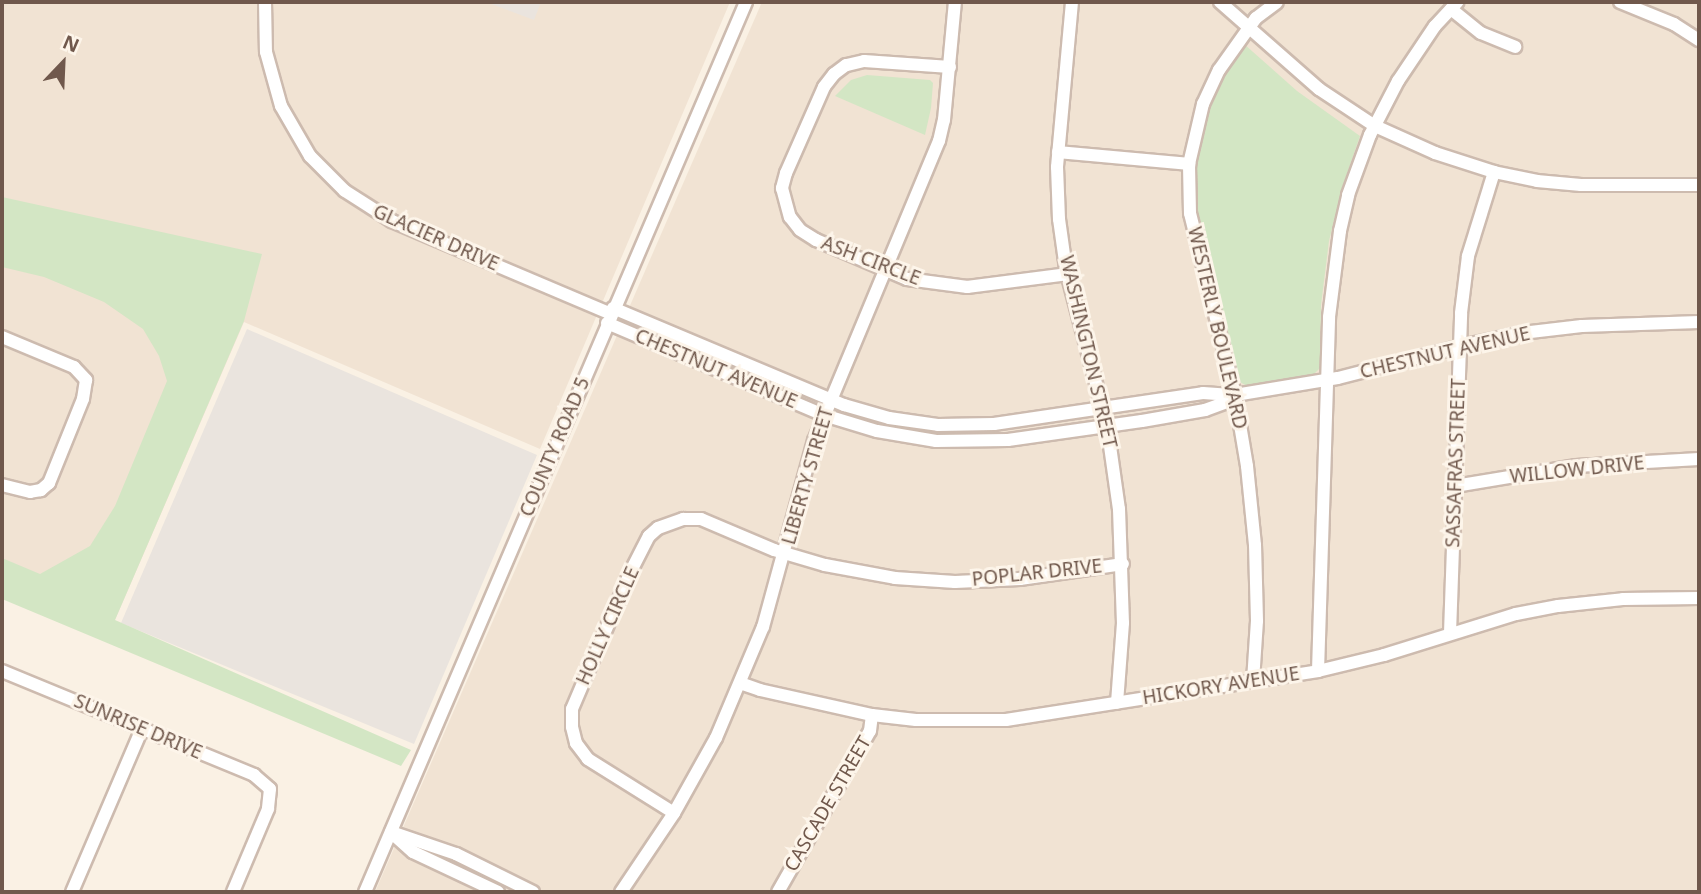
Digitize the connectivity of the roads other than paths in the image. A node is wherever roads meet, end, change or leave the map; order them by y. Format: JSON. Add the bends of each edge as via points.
{"nodes":[{"id":1,"x":265,"y":2,"type":"edge"},
{"id":2,"x":746,"y":2,"type":"edge"},
{"id":3,"x":955,"y":2,"type":"edge"},
{"id":4,"x":1072,"y":2,"type":"edge"},
{"id":5,"x":1220,"y":2,"type":"edge"},
{"id":6,"x":1277,"y":2,"type":"edge"},
{"id":7,"x":1620,"y":2,"type":"edge"},
{"id":8,"x":1454,"y":5,"type":"edge"},
{"id":9,"x":1248,"y":28,"type":"junction"},
{"id":10,"x":1699,"y":40,"type":"edge"},
{"id":11,"x":1515,"y":47,"type":"dead end"},
{"id":12,"x":950,"y":67,"type":"junction"},
{"id":13,"x":1375,"y":126,"type":"junction"},
{"id":14,"x":1058,"y":152,"type":"junction"},
{"id":15,"x":1189,"y":164,"type":"junction"},
{"id":16,"x":1494,"y":172,"type":"junction"},
{"id":17,"x":1699,"y":186,"type":"edge"},
{"id":18,"x":885,"y":270,"type":"junction"},
{"id":19,"x":1068,"y":274,"type":"junction"},
{"id":20,"x":610,"y":315,"type":"junction"},
{"id":21,"x":1699,"y":322,"type":"edge"},
{"id":22,"x":2,"y":337,"type":"edge"},
{"id":23,"x":1460,"y":347,"type":"junction"},
{"id":24,"x":1329,"y":380,"type":"junction"},
{"id":25,"x":1235,"y":395,"type":"junction"},
{"id":26,"x":830,"y":399,"type":"junction"},
{"id":27,"x":1103,"y":409,"type":"junction"},
{"id":28,"x":824,"y":415,"type":"junction"},
{"id":29,"x":1107,"y":425,"type":"junction"},
{"id":30,"x":1699,"y":459,"type":"edge"},
{"id":31,"x":2,"y":485,"type":"edge"},
{"id":32,"x":1455,"y":485,"type":"junction"},
{"id":33,"x":785,"y":553,"type":"junction"},
{"id":34,"x":1123,"y":564,"type":"junction"},
{"id":35,"x":1699,"y":598,"type":"edge"},
{"id":36,"x":1450,"y":633,"type":"junction"},
{"id":37,"x":1318,"y":671,"type":"junction"},
{"id":38,"x":3,"y":675,"type":"edge"},
{"id":39,"x":1253,"y":681,"type":"junction"},
{"id":40,"x":740,"y":683,"type":"junction"},
{"id":41,"x":1117,"y":703,"type":"junction"},
{"id":42,"x":872,"y":715,"type":"junction"},
{"id":43,"x":142,"y":729,"type":"junction"},
{"id":44,"x":674,"y":813,"type":"junction"},
{"id":45,"x":391,"y":832,"type":"junction"},
{"id":46,"x":72,"y":892,"type":"edge"},
{"id":47,"x":233,"y":892,"type":"edge"},
{"id":48,"x":365,"y":892,"type":"edge"},
{"id":49,"x":498,"y":892,"type":"edge"},
{"id":50,"x":533,"y":892,"type":"edge"},
{"id":51,"x":621,"y":892,"type":"edge"},
{"id":52,"x":778,"y":892,"type":"edge"}],
"edges":[{"from":1,"to":20,"type":"street","name":"GLACIER DRIVE","via":[[266,52],[281,106],[310,156],[345,191],[392,220]]},
{"from":2,"to":20,"type":"street","name":"COUNTY ROAD 5"},
{"from":3,"to":12,"type":"street","name":"LIBERTY STREET"},
{"from":4,"to":14,"type":"street","name":"WASHINGTON STREET"},
{"from":5,"to":9,"type":"street"},
{"from":6,"to":9,"type":"street","name":"WESTERLY BOULEVARD"},
{"from":7,"to":10,"type":"street","via":[[1674,24]]},
{"from":8,"to":11,"type":"street","via":[[1481,33]]},
{"from":8,"to":13,"type":"street","via":[[1398,81]]},
{"from":9,"to":13,"type":"street","via":[[1319,89]]},
{"from":9,"to":15,"type":"street","name":"WESTERLY BOULEVARD","via":[[1202,104]]},
{"from":12,"to":18,"type":"street","name":"LIBERTY STREET","via":[[939,141]]},
{"from":12,"to":18,"type":"street","name":"ASH CIRCLE","via":[[864,61],[846,65],[824,87],[786,173],[784,201],[800,230]]},
{"from":13,"to":16,"type":"street","via":[[1435,153]]},
{"from":13,"to":24,"type":"street","via":[[1348,195],[1340,231],[1329,317]]},
{"from":14,"to":15,"type":"street"},
{"from":14,"to":19,"type":"street","name":"WASHINGTON STREET","via":[[1059,219]]},
{"from":15,"to":25,"type":"street","name":"WESTERLY BOULEVARD","via":[[1190,213]]},
{"from":16,"to":17,"type":"street","via":[[1581,186]]},
{"from":16,"to":23,"type":"street","name":"SASSAFRAS STREET","via":[[1468,256]]},
{"from":18,"to":19,"type":"street","name":"ASH CIRCLE","via":[[907,279],[967,287]]},
{"from":18,"to":26,"type":"street","name":"LIBERTY STREET"},
{"from":19,"to":27,"type":"street","name":"WASHINGTON STREET"},
{"from":20,"to":26,"type":"street","name":"CHESTNUT AVENUE"},
{"from":20,"to":28,"type":"street","name":"CHESTNUT AVENUE"},
{"from":20,"to":45,"type":"street","name":"COUNTY ROAD 5"},
{"from":21,"to":23,"type":"street","name":"CHESTNUT AVENUE","via":[[1582,326]]},
{"from":22,"to":31,"type":"street","via":[[74,366],[86,380],[49,482],[30,492]]},
{"from":23,"to":24,"type":"street","name":"CHESTNUT AVENUE"},
{"from":23,"to":32,"type":"street","name":"SASSAFRAS STREET"},
{"from":24,"to":25,"type":"street","name":"CHESTNUT AVENUE"},
{"from":24,"to":37,"type":"street"},
{"from":25,"to":27,"type":"street","name":"CHESTNUT AVENUE","via":[[1203,393]]},
{"from":25,"to":29,"type":"street","name":"CHESTNUT AVENUE","via":[[1205,410]]},
{"from":25,"to":39,"type":"street","name":"WESTERLY BOULEVARD","via":[[1255,545]]},
{"from":26,"to":27,"type":"street","name":"CHESTNUT AVENUE","via":[[889,418],[938,425],[994,424]]},
{"from":26,"to":28,"type":"street","name":"LIBERTY STREET"},
{"from":27,"to":29,"type":"street","name":"WASHINGTON STREET"},
{"from":28,"to":29,"type":"street","name":"CHESTNUT AVENUE","via":[[877,431],[936,441],[1008,440]]},
{"from":28,"to":33,"type":"street","name":"LIBERTY STREET"},
{"from":29,"to":34,"type":"street","name":"WASHINGTON STREET"},
{"from":30,"to":32,"type":"street","name":"WILLOW DRIVE","via":[[1576,466]]},
{"from":32,"to":36,"type":"street","name":"SASSAFRAS STREET"},
{"from":33,"to":34,"type":"street","name":"POPLAR DRIVE","via":[[895,578],[956,582],[1020,579]]},
{"from":33,"to":40,"type":"street","name":"LIBERTY STREET"},
{"from":33,"to":44,"type":"street","name":"HOLLY CIRCLE","via":[[701,519],[683,519],[658,528],[631,571],[583,683],[572,709],[572,727],[587,759]]},
{"from":34,"to":41,"type":"street","name":"WASHINGTON STREET","via":[[1124,623]]},
{"from":35,"to":36,"type":"street","name":"HICKORY AVENUE","via":[[1558,606]]},
{"from":36,"to":37,"type":"street","name":"HICKORY AVENUE"},
{"from":37,"to":39,"type":"street","name":"HICKORY AVENUE"},
{"from":38,"to":43,"type":"street","name":"SUNRISE DRIVE"},
{"from":39,"to":41,"type":"street","name":"HICKORY AVENUE"},
{"from":40,"to":42,"type":"street","name":"HICKORY AVENUE"},
{"from":40,"to":44,"type":"street","name":"LIBERTY STREET"},
{"from":41,"to":42,"type":"street","name":"HICKORY AVENUE","via":[[1006,720]]},
{"from":42,"to":52,"type":"street","name":"CASCADE STREET","via":[[870,731]]},
{"from":43,"to":46,"type":"street"},
{"from":43,"to":47,"type":"street","name":"SUNRISE DRIVE","via":[[254,775],[270,789],[268,810]]},
{"from":44,"to":51,"type":"street","name":"LIBERTY STREET"},
{"from":45,"to":48,"type":"street","name":"COUNTY ROAD 5"},
{"from":45,"to":49,"type":"street","via":[[413,852]]},
{"from":45,"to":50,"type":"street","via":[[456,854]]}]}
